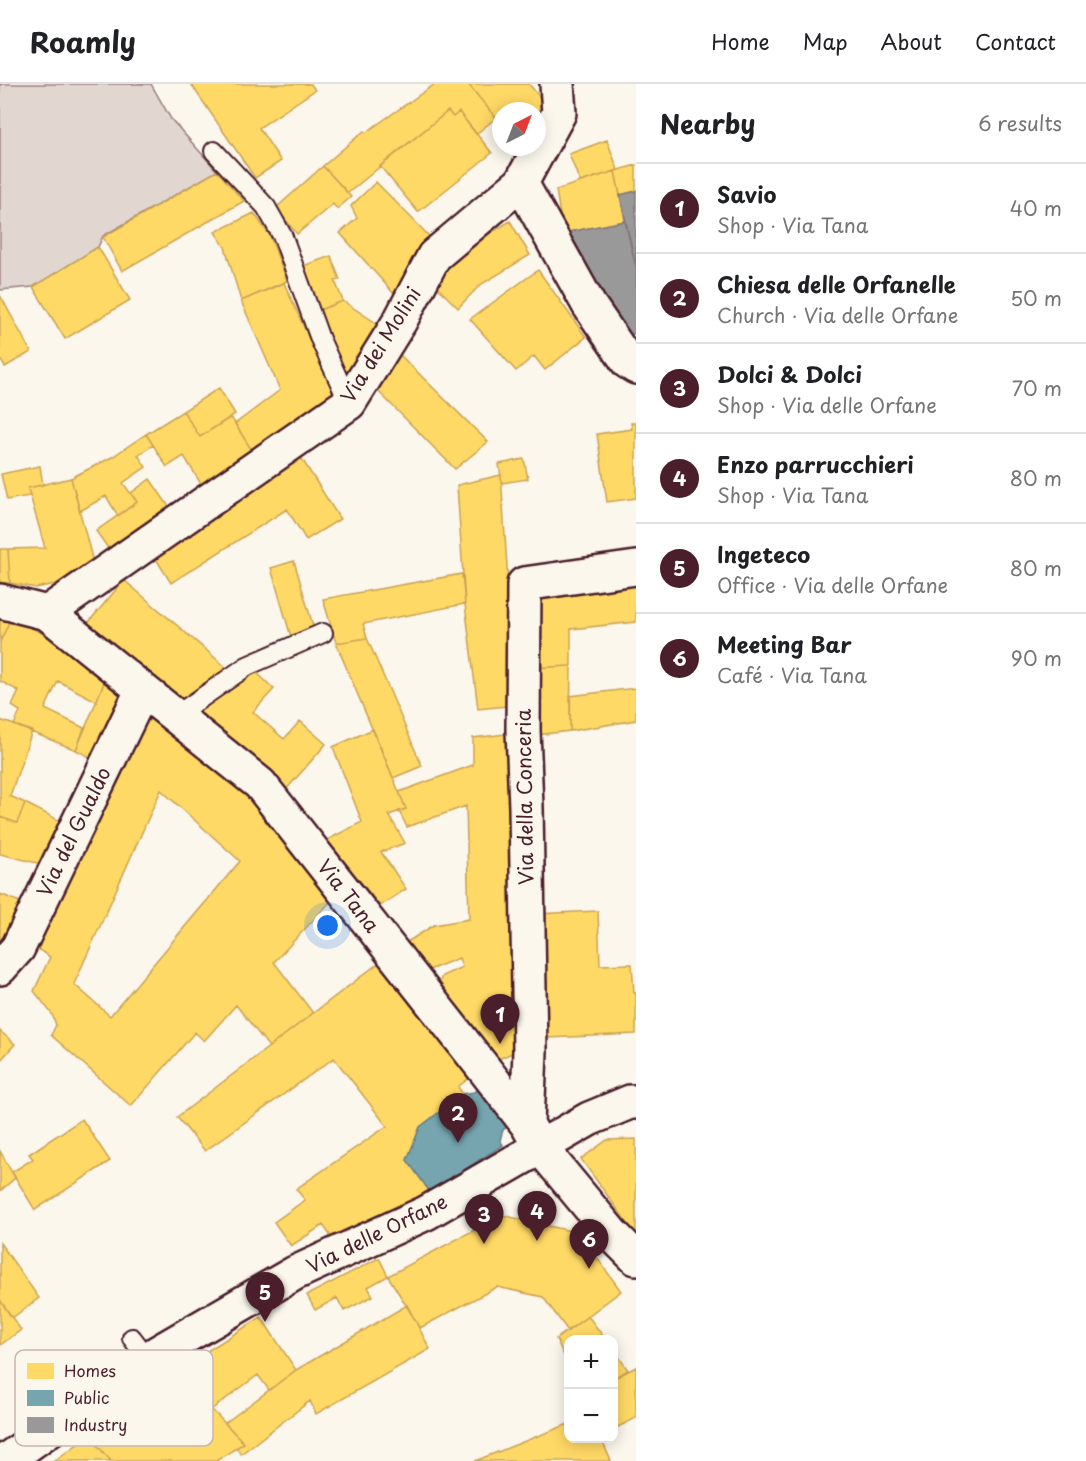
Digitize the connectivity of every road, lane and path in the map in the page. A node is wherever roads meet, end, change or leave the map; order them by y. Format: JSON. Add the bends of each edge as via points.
{"nodes":[{"id":1,"x":557,"y":84,"type":"edge"},
{"id":2,"x":214,"y":152,"type":"dead end"},
{"id":3,"x":521,"y":183,"type":"junction"},
{"id":4,"x":636,"y":367,"type":"edge"},
{"id":5,"x":349,"y":403,"type":"junction"},
{"id":6,"x":636,"y":568,"type":"edge"},
{"id":7,"x":0,"y":601,"type":"edge"},
{"id":8,"x":46,"y":613,"type":"junction"},
{"id":9,"x":323,"y":633,"type":"dead end"},
{"id":10,"x":142,"y":691,"type":"junction"},
{"id":11,"x":174,"y":717,"type":"junction"},
{"id":12,"x":0,"y":968,"type":"edge"},
{"id":13,"x":636,"y":1102,"type":"edge"},
{"id":14,"x":533,"y":1136,"type":"junction"},
{"id":15,"x":636,"y":1258,"type":"edge"},
{"id":16,"x":139,"y":1350,"type":"edge"},
{"id":17,"x":21,"y":1446,"type":"edge"},
{"id":18,"x":5,"y":1461,"type":"edge"}],
"edges":[{"from":1,"to":3,"type":"street","name":"Via dei Molini","via":[[559,113]]},
{"from":2,"to":5,"type":"lane","via":[[266,207],[283,237],[320,339]]},
{"from":3,"to":4,"type":"street","via":[[589,305],[628,362]]},
{"from":3,"to":5,"type":"street","name":"Via dei Molini","via":[[434,256],[400,321]]},
{"from":5,"to":8,"type":"street","name":"Via dei Molini"},
{"from":6,"to":14,"type":"street","name":"Via della Conceria","via":[[524,584],[523,730]]},
{"from":7,"to":8,"type":"street","name":"Via Tana"},
{"from":8,"to":10,"type":"street","name":"Via Tana"},
{"from":9,"to":11,"type":"lane","via":[[248,666]]},
{"from":10,"to":11,"type":"street","name":"Via Tana"},
{"from":10,"to":12,"type":"street","name":"Via del Gualdo","via":[[18,948]]},
{"from":11,"to":14,"type":"street","name":"Via Tana","via":[[260,784]]},
{"from":13,"to":14,"type":"street","name":"Via delle Orfane"},
{"from":14,"to":15,"type":"street","name":"Via Tana"},
{"from":14,"to":16,"type":"street","name":"Via delle Orfane","via":[[426,1213]]},
{"from":17,"to":18,"type":"street","name":"Via delle Orfane"}]}
